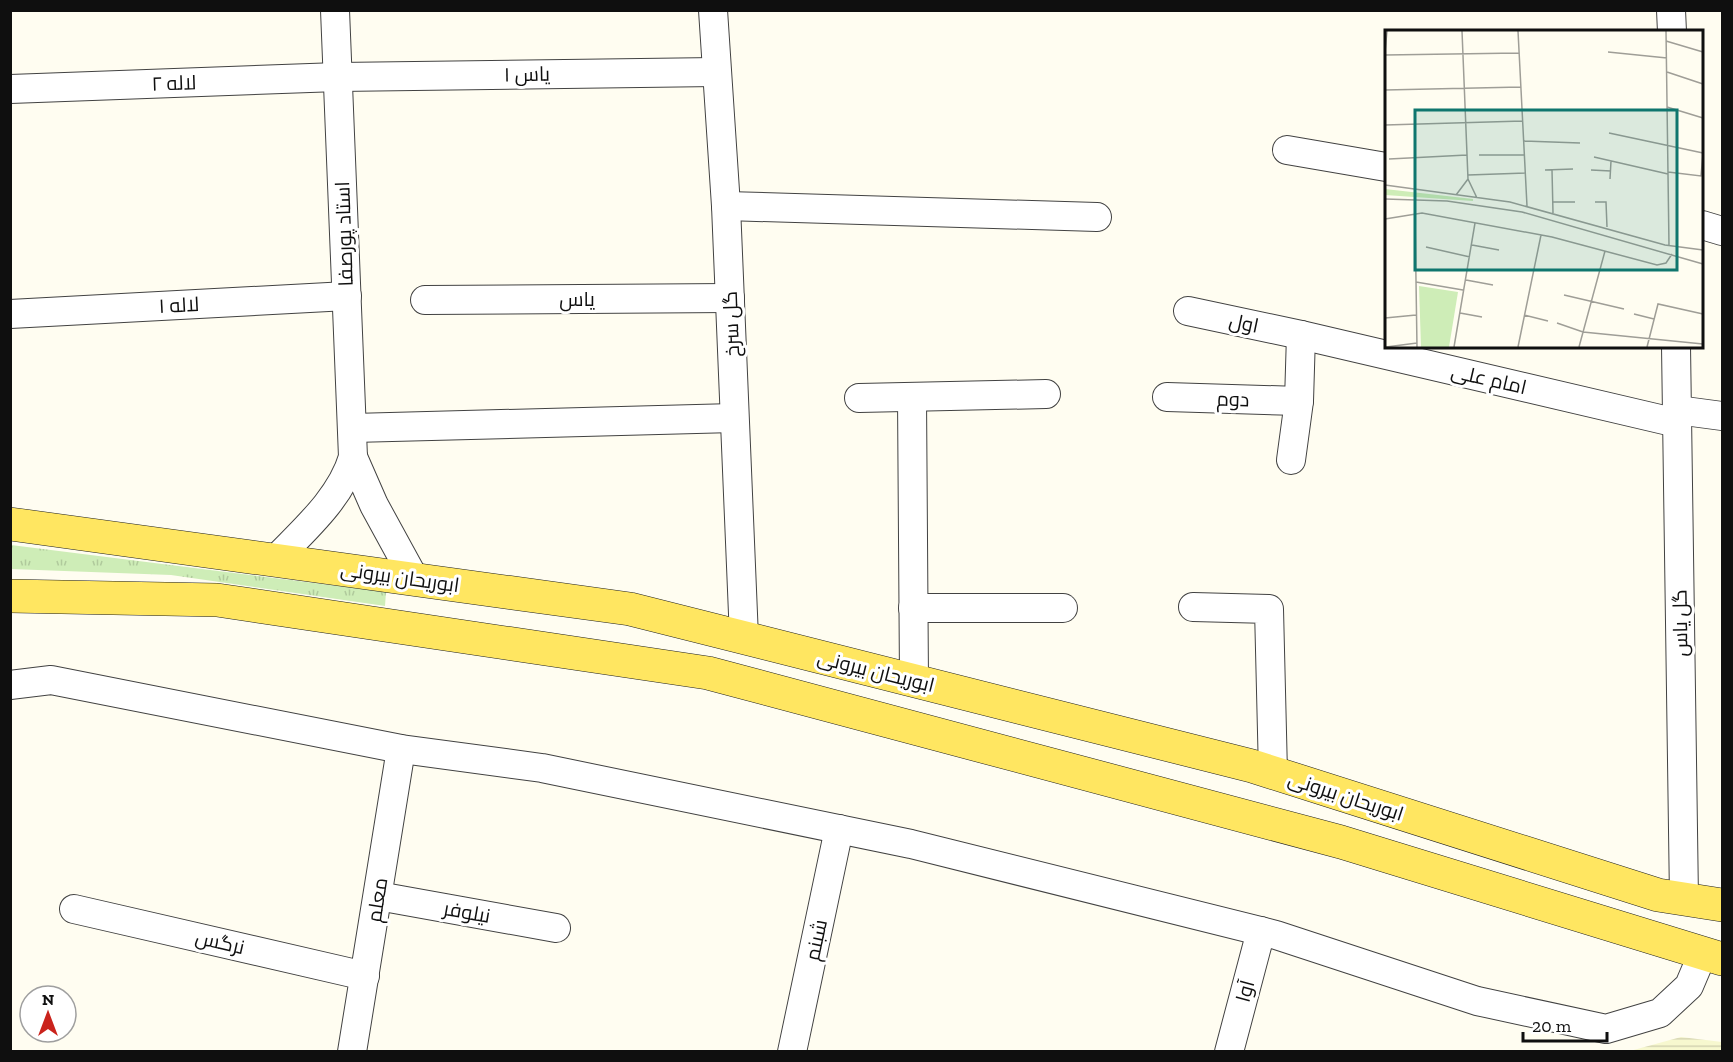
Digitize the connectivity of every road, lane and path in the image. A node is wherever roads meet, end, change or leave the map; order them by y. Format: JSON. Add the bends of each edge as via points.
{"nodes":[{"id":1,"x":335,"y":10,"type":"edge"},
{"id":2,"x":713,"y":10,"type":"edge"},
{"id":3,"x":1671,"y":10,"type":"edge"},
{"id":4,"x":1672,"y":30,"type":"edge"},
{"id":5,"x":716,"y":72,"type":"junction"},
{"id":6,"x":338,"y":77,"type":"junction"},
{"id":7,"x":10,"y":89,"type":"edge"},
{"id":8,"x":1287,"y":150,"type":"dead end"},
{"id":9,"x":1385,"y":168,"type":"edge"},
{"id":10,"x":726,"y":206,"type":"junction"},
{"id":11,"x":1097,"y":217,"type":"dead end"},
{"id":12,"x":1703,"y":226,"type":"edge"},
{"id":13,"x":1722,"y":231,"type":"edge"},
{"id":14,"x":347,"y":296,"type":"junction"},
{"id":15,"x":730,"y":298,"type":"junction"},
{"id":16,"x":425,"y":300,"type":"dead end"},
{"id":17,"x":1188,"y":311,"type":"dead end"},
{"id":18,"x":10,"y":314,"type":"edge"},
{"id":19,"x":1300,"y":335,"type":"junction"},
{"id":20,"x":1676,"y":348,"type":"edge"},
{"id":21,"x":1047,"y":394,"type":"dead end"},
{"id":22,"x":912,"y":397,"type":"junction"},
{"id":23,"x":1167,"y":397,"type":"dead end"},
{"id":24,"x":860,"y":398,"type":"dead end"},
{"id":25,"x":1299,"y":401,"type":"junction"},
{"id":26,"x":1722,"y":416,"type":"edge"},
{"id":27,"x":1677,"y":417,"type":"junction"},
{"id":28,"x":734,"y":418,"type":"junction"},
{"id":29,"x":353,"y":428,"type":"junction"},
{"id":30,"x":353,"y":458,"type":"junction"},
{"id":31,"x":1291,"y":460,"type":"dead end"},
{"id":32,"x":10,"y":524,"type":"edge"},
{"id":33,"x":275,"y":560,"type":"junction"},
{"id":34,"x":415,"y":580,"type":"junction"},
{"id":35,"x":10,"y":596,"type":"edge"},
{"id":36,"x":1193,"y":607,"type":"dead end"},
{"id":37,"x":913,"y":608,"type":"junction"},
{"id":38,"x":1063,"y":608,"type":"dead end"},
{"id":39,"x":744,"y":638,"type":"junction"},
{"id":40,"x":914,"y":680,"type":"junction"},
{"id":41,"x":10,"y":685,"type":"edge"},
{"id":42,"x":401,"y":749,"type":"junction"},
{"id":43,"x":1273,"y":773,"type":"junction"},
{"id":44,"x":839,"y":829,"type":"junction"},
{"id":45,"x":378,"y":897,"type":"junction"},
{"id":46,"x":1684,"y":899,"type":"junction"},
{"id":47,"x":1722,"y":905,"type":"edge"},
{"id":48,"x":74,"y":909,"type":"dead end"},
{"id":49,"x":556,"y":928,"type":"dead end"},
{"id":50,"x":1261,"y":931,"type":"junction"},
{"id":51,"x":1713,"y":956,"type":"edge"},
{"id":52,"x":365,"y":976,"type":"junction"},
{"id":53,"x":352,"y":1052,"type":"edge"},
{"id":54,"x":792,"y":1052,"type":"edge"},
{"id":55,"x":1228,"y":1052,"type":"edge"}],
"edges":[{"from":1,"to":6,"type":"street","name":"استاد پورصفا"},
{"from":2,"to":5,"type":"street","name":"گل سرخ"},
{"from":3,"to":4,"type":"street"},
{"from":5,"to":6,"type":"street","name":"یاس ۱"},
{"from":5,"to":10,"type":"street","name":"گل سرخ"},
{"from":6,"to":7,"type":"street","name":"لاله ۲"},
{"from":6,"to":14,"type":"street","name":"استاد پورصفا"},
{"from":8,"to":9,"type":"street"},
{"from":10,"to":11,"type":"street"},
{"from":10,"to":15,"type":"street","name":"گل سرخ"},
{"from":12,"to":13,"type":"street"},
{"from":14,"to":18,"type":"street","name":"لاله ۱"},
{"from":14,"to":29,"type":"street","name":"استاد پورصفا"},
{"from":15,"to":16,"type":"street","name":"یاس"},
{"from":15,"to":28,"type":"street","name":"گل سرخ"},
{"from":17,"to":19,"type":"street","name":"اول"},
{"from":19,"to":25,"type":"street"},
{"from":19,"to":27,"type":"street","name":"امام علی"},
{"from":20,"to":27,"type":"street","name":"گل یاس"},
{"from":21,"to":22,"type":"street"},
{"from":22,"to":24,"type":"street"},
{"from":22,"to":37,"type":"street"},
{"from":23,"to":25,"type":"street","name":"دوم"},
{"from":25,"to":31,"type":"street"},
{"from":26,"to":27,"type":"street","name":"امام علی"},
{"from":27,"to":46,"type":"street","name":"گل یاس"},
{"from":28,"to":29,"type":"street"},
{"from":28,"to":39,"type":"street","name":"گل سرخ"},
{"from":29,"to":30,"type":"street","name":"استاد پورصفا"},
{"from":30,"to":33,"type":"street","via":[[347,478]]},
{"from":30,"to":34,"type":"street"},
{"from":32,"to":33,"type":"main road","name":"ابوریحان بیرونی"},
{"from":33,"to":34,"type":"main road","name":"ابوریحان بیرونی"},
{"from":34,"to":39,"type":"main road","name":"ابوریحان بیرونی","via":[[630,609]]},
{"from":35,"to":51,"type":"main road","via":[[217,600],[708,673],[1341,842]]},
{"from":36,"to":43,"type":"street","via":[[1269,609]]},
{"from":37,"to":38,"type":"street"},
{"from":37,"to":40,"type":"street"},
{"from":39,"to":40,"type":"main road","name":"ابوریحان بیرونی"},
{"from":40,"to":43,"type":"main road","name":"ابوریحان بیرونی"},
{"from":41,"to":42,"type":"street","via":[[51,680]]},
{"from":42,"to":44,"type":"street","via":[[542,768]]},
{"from":42,"to":45,"type":"street","name":"معلم"},
{"from":43,"to":46,"type":"main road","name":"ابوریحان بیرونی","via":[[1658,895]]},
{"from":44,"to":50,"type":"street"},
{"from":44,"to":54,"type":"street","name":"شبنم"},
{"from":45,"to":49,"type":"street","name":"نیلوفر"},
{"from":45,"to":52,"type":"street","name":"معلم"},
{"from":46,"to":47,"type":"main road","name":"ابوریحان بیرونی"},
{"from":48,"to":52,"type":"street","name":"نرگس"},
{"from":50,"to":51,"type":"street","via":[[1477,1000],[1606,1029],[1660,1013]]},
{"from":50,"to":55,"type":"street","name":"آوا"},
{"from":52,"to":53,"type":"street","name":"معلم"}]}
